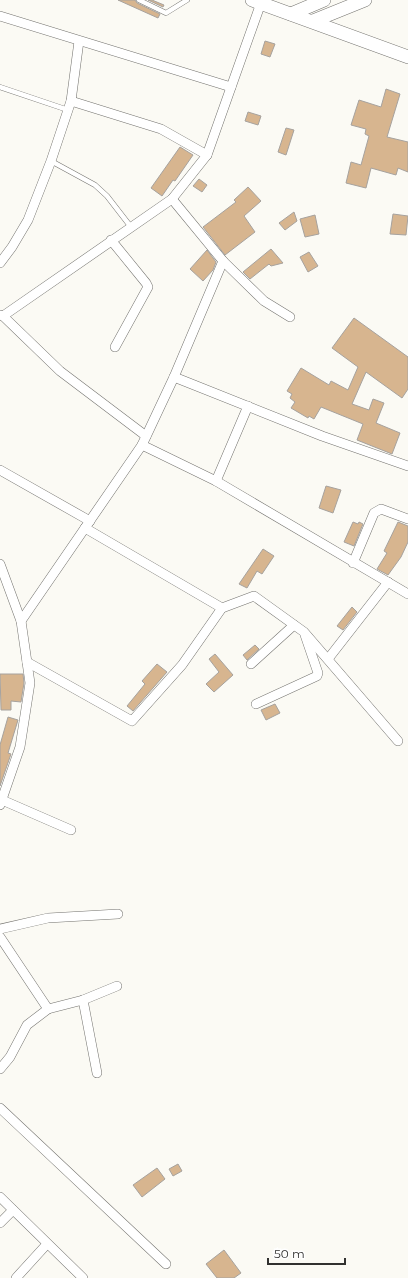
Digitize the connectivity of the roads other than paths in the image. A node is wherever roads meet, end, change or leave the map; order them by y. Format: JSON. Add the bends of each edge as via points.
{"nodes":[{"id":1,"x":139,"y":0,"type":"edge"},
{"id":2,"x":187,"y":0,"type":"edge"},
{"id":3,"x":324,"y":0,"type":"edge"},
{"id":4,"x":365,"y":0,"type":"edge"},
{"id":5,"x":258,"y":1,"type":"edge"},
{"id":6,"x":291,"y":14,"type":"junction"},
{"id":7,"x":0,"y":16,"type":"edge"},
{"id":8,"x":313,"y":21,"type":"junction"},
{"id":9,"x":79,"y":41,"type":"junction"},
{"id":10,"x":408,"y":57,"type":"edge"},
{"id":11,"x":0,"y":87,"type":"edge"},
{"id":12,"x":230,"y":88,"type":"junction"},
{"id":13,"x":70,"y":101,"type":"junction"},
{"id":14,"x":68,"y":110,"type":"junction"},
{"id":15,"x":207,"y":155,"type":"junction"},
{"id":16,"x":51,"y":161,"type":"junction"},
{"id":17,"x":172,"y":199,"type":"junction"},
{"id":18,"x":131,"y":227,"type":"junction"},
{"id":19,"x":112,"y":240,"type":"junction"},
{"id":20,"x":223,"y":262,"type":"junction"},
{"id":21,"x":0,"y":263,"type":"edge"},
{"id":22,"x":2,"y":315,"type":"edge"},
{"id":23,"x":290,"y":317,"type":"dead end"},
{"id":24,"x":115,"y":347,"type":"dead end"},
{"id":25,"x":174,"y":377,"type":"junction"},
{"id":26,"x":248,"y":406,"type":"junction"},
{"id":27,"x":146,"y":436,"type":"junction"},
{"id":28,"x":142,"y":445,"type":"junction"},
{"id":29,"x":408,"y":466,"type":"edge"},
{"id":30,"x":0,"y":470,"type":"edge"},
{"id":31,"x":216,"y":481,"type":"junction"},
{"id":32,"x":408,"y":519,"type":"edge"},
{"id":33,"x":88,"y":524,"type":"junction"},
{"id":34,"x":353,"y":563,"type":"junction"},
{"id":35,"x":0,"y":564,"type":"edge"},
{"id":36,"x":388,"y":582,"type":"junction"},
{"id":37,"x":408,"y":594,"type":"edge"},
{"id":38,"x":222,"y":608,"type":"junction"},
{"id":39,"x":21,"y":621,"type":"junction"},
{"id":40,"x":294,"y":625,"type":"junction"},
{"id":41,"x":304,"y":632,"type":"junction"},
{"id":42,"x":328,"y":659,"type":"junction"},
{"id":43,"x":27,"y":662,"type":"junction"},
{"id":44,"x":251,"y":664,"type":"dead end"},
{"id":45,"x":256,"y":704,"type":"dead end"},
{"id":46,"x":398,"y":741,"type":"dead end"},
{"id":47,"x":1,"y":802,"type":"edge"},
{"id":48,"x":71,"y":830,"type":"dead end"},
{"id":49,"x":118,"y":914,"type":"dead end"},
{"id":50,"x":0,"y":929,"type":"edge"},
{"id":51,"x":0,"y":938,"type":"edge"},
{"id":52,"x":117,"y":986,"type":"dead end"},
{"id":53,"x":83,"y":1000,"type":"junction"},
{"id":54,"x":48,"y":1009,"type":"junction"},
{"id":55,"x":0,"y":1069,"type":"edge"},
{"id":56,"x":97,"y":1073,"type":"dead end"},
{"id":57,"x":0,"y":1108,"type":"edge"},
{"id":58,"x":0,"y":1197,"type":"edge"},
{"id":59,"x":13,"y":1210,"type":"junction"},
{"id":60,"x":0,"y":1223,"type":"edge"},
{"id":61,"x":47,"y":1244,"type":"junction"},
{"id":62,"x":166,"y":1264,"type":"dead end"},
{"id":63,"x":16,"y":1278,"type":"edge"},
{"id":64,"x":83,"y":1278,"type":"edge"}],
"edges":[{"from":1,"to":2,"type":"lane","via":[[166,13]]},
{"from":3,"to":6,"type":"main road"},
{"from":4,"to":8,"type":"main road"},
{"from":5,"to":6,"type":"main road"},
{"from":5,"to":12,"type":"street"},
{"from":6,"to":8,"type":"main road"},
{"from":7,"to":9,"type":"street"},
{"from":8,"to":10,"type":"main road"},
{"from":9,"to":12,"type":"street"},
{"from":9,"to":13,"type":"street"},
{"from":11,"to":14,"type":"lane"},
{"from":12,"to":15,"type":"street"},
{"from":13,"to":14,"type":"street"},
{"from":13,"to":15,"type":"street","via":[[161,128]]},
{"from":14,"to":16,"type":"street"},
{"from":15,"to":17,"type":"street"},
{"from":16,"to":18,"type":"lane","via":[[94,185],[107,196]]},
{"from":16,"to":21,"type":"street","via":[[28,220]]},
{"from":17,"to":18,"type":"street"},
{"from":17,"to":20,"type":"street"},
{"from":18,"to":19,"type":"street"},
{"from":19,"to":22,"type":"street"},
{"from":19,"to":24,"type":"street","via":[[148,287]]},
{"from":20,"to":23,"type":"street","via":[[264,301]]},
{"from":20,"to":25,"type":"street"},
{"from":22,"to":27,"type":"street","via":[[60,371]]},
{"from":25,"to":26,"type":"street"},
{"from":25,"to":27,"type":"street"},
{"from":26,"to":29,"type":"street","via":[[322,436]]},
{"from":26,"to":31,"type":"street"},
{"from":27,"to":28,"type":"street"},
{"from":28,"to":31,"type":"street"},
{"from":28,"to":33,"type":"street"},
{"from":30,"to":33,"type":"street"},
{"from":31,"to":34,"type":"street"},
{"from":32,"to":34,"type":"street","via":[[381,509],[377,510]]},
{"from":33,"to":38,"type":"street"},
{"from":33,"to":39,"type":"street"},
{"from":34,"to":36,"type":"street"},
{"from":35,"to":39,"type":"street"},
{"from":36,"to":37,"type":"street"},
{"from":36,"to":42,"type":"street"},
{"from":38,"to":40,"type":"street","via":[[254,596]]},
{"from":38,"to":43,"type":"street","via":[[182,666],[132,721]]},
{"from":39,"to":43,"type":"street"},
{"from":40,"to":41,"type":"street"},
{"from":40,"to":44,"type":"street"},
{"from":41,"to":42,"type":"street"},
{"from":41,"to":45,"type":"street","via":[[317,676]]},
{"from":42,"to":46,"type":"street"},
{"from":43,"to":47,"type":"street","via":[[30,683],[20,747]]},
{"from":47,"to":48,"type":"street"},
{"from":49,"to":50,"type":"street","via":[[48,918]]},
{"from":51,"to":54,"type":"street"},
{"from":52,"to":53,"type":"street"},
{"from":53,"to":54,"type":"street"},
{"from":53,"to":56,"type":"street"},
{"from":54,"to":55,"type":"street","via":[[26,1025],[10,1057]]},
{"from":57,"to":62,"type":"street"},
{"from":58,"to":59,"type":"street"},
{"from":59,"to":60,"type":"street"},
{"from":59,"to":61,"type":"street"},
{"from":61,"to":63,"type":"street"},
{"from":61,"to":64,"type":"street"}]}
